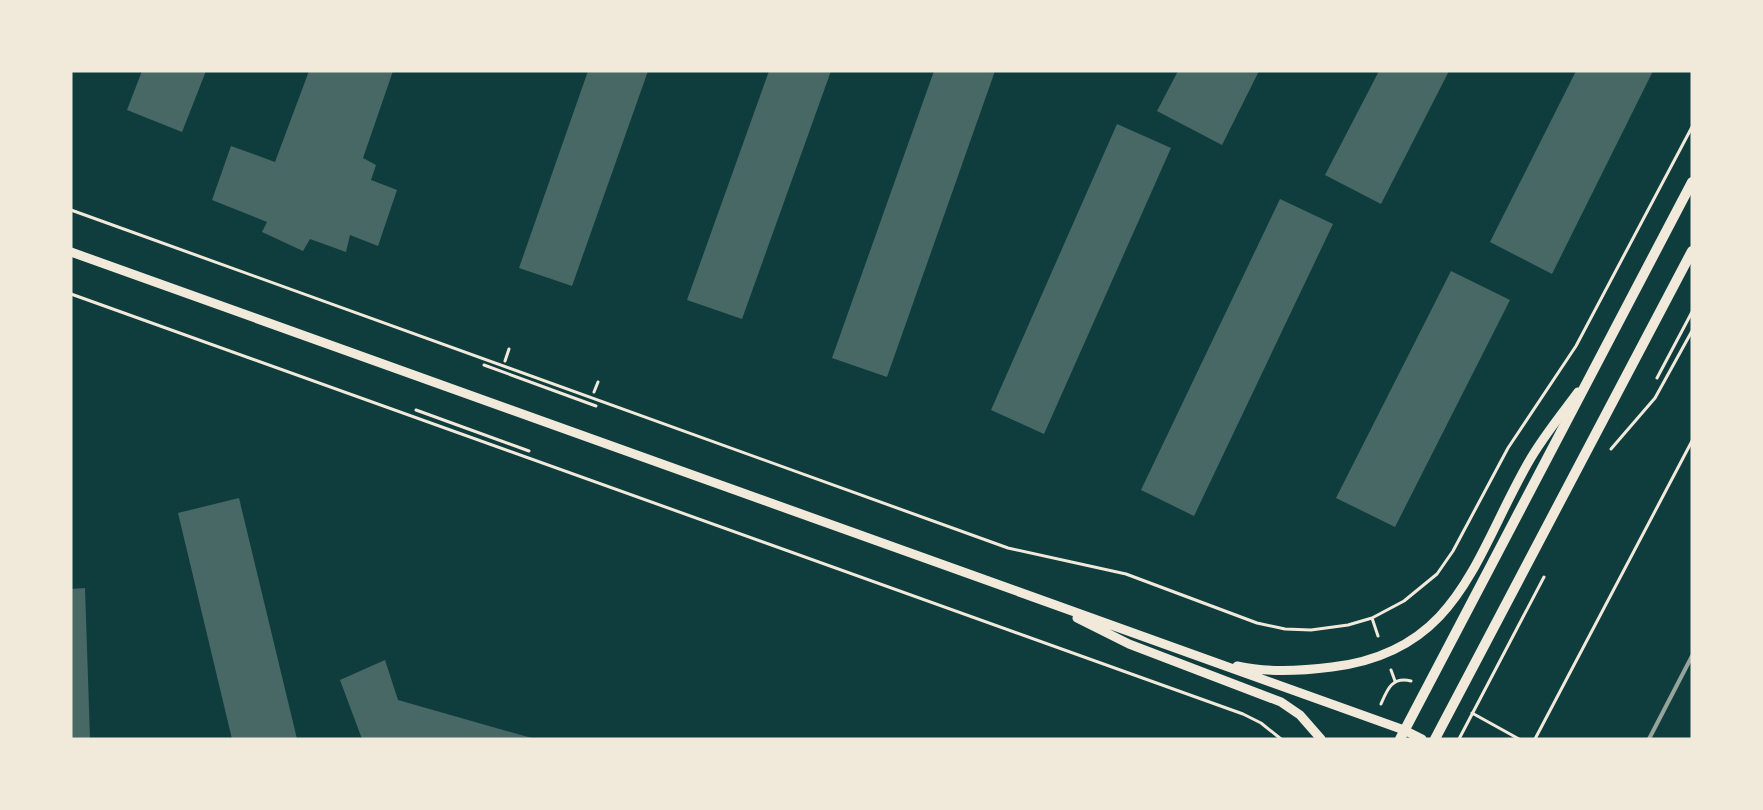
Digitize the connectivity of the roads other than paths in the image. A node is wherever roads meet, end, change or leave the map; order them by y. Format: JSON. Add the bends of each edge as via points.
{"nodes":[{"id":1,"x":1692,"y":182,"type":"edge"},
{"id":2,"x":1692,"y":251,"type":"edge"},
{"id":3,"x":71,"y":252,"type":"edge"},
{"id":4,"x":1595,"y":366,"type":"junction"},
{"id":5,"x":1024,"y":594,"type":"junction"},
{"id":6,"x":1190,"y":653,"type":"junction"},
{"id":7,"x":1402,"y":734,"type":"edge"},
{"id":8,"x":1321,"y":739,"type":"edge"},
{"id":9,"x":1422,"y":739,"type":"edge"},
{"id":10,"x":1435,"y":739,"type":"edge"}],
"edges":[{"from":1,"to":4,"type":"main road"},
{"from":2,"to":10,"type":"main road"},
{"from":3,"to":5,"type":"street"},
{"from":4,"to":6,"type":"street","via":[[1528,462],[1456,598],[1420,636],[1370,660],[1321,669],[1251,668]]},
{"from":4,"to":7,"type":"main road"},
{"from":5,"to":6,"type":"street"},
{"from":5,"to":8,"type":"street","via":[[1129,644],[1273,698],[1300,716]]},
{"from":6,"to":7,"type":"street"},
{"from":7,"to":9,"type":"street"}]}
